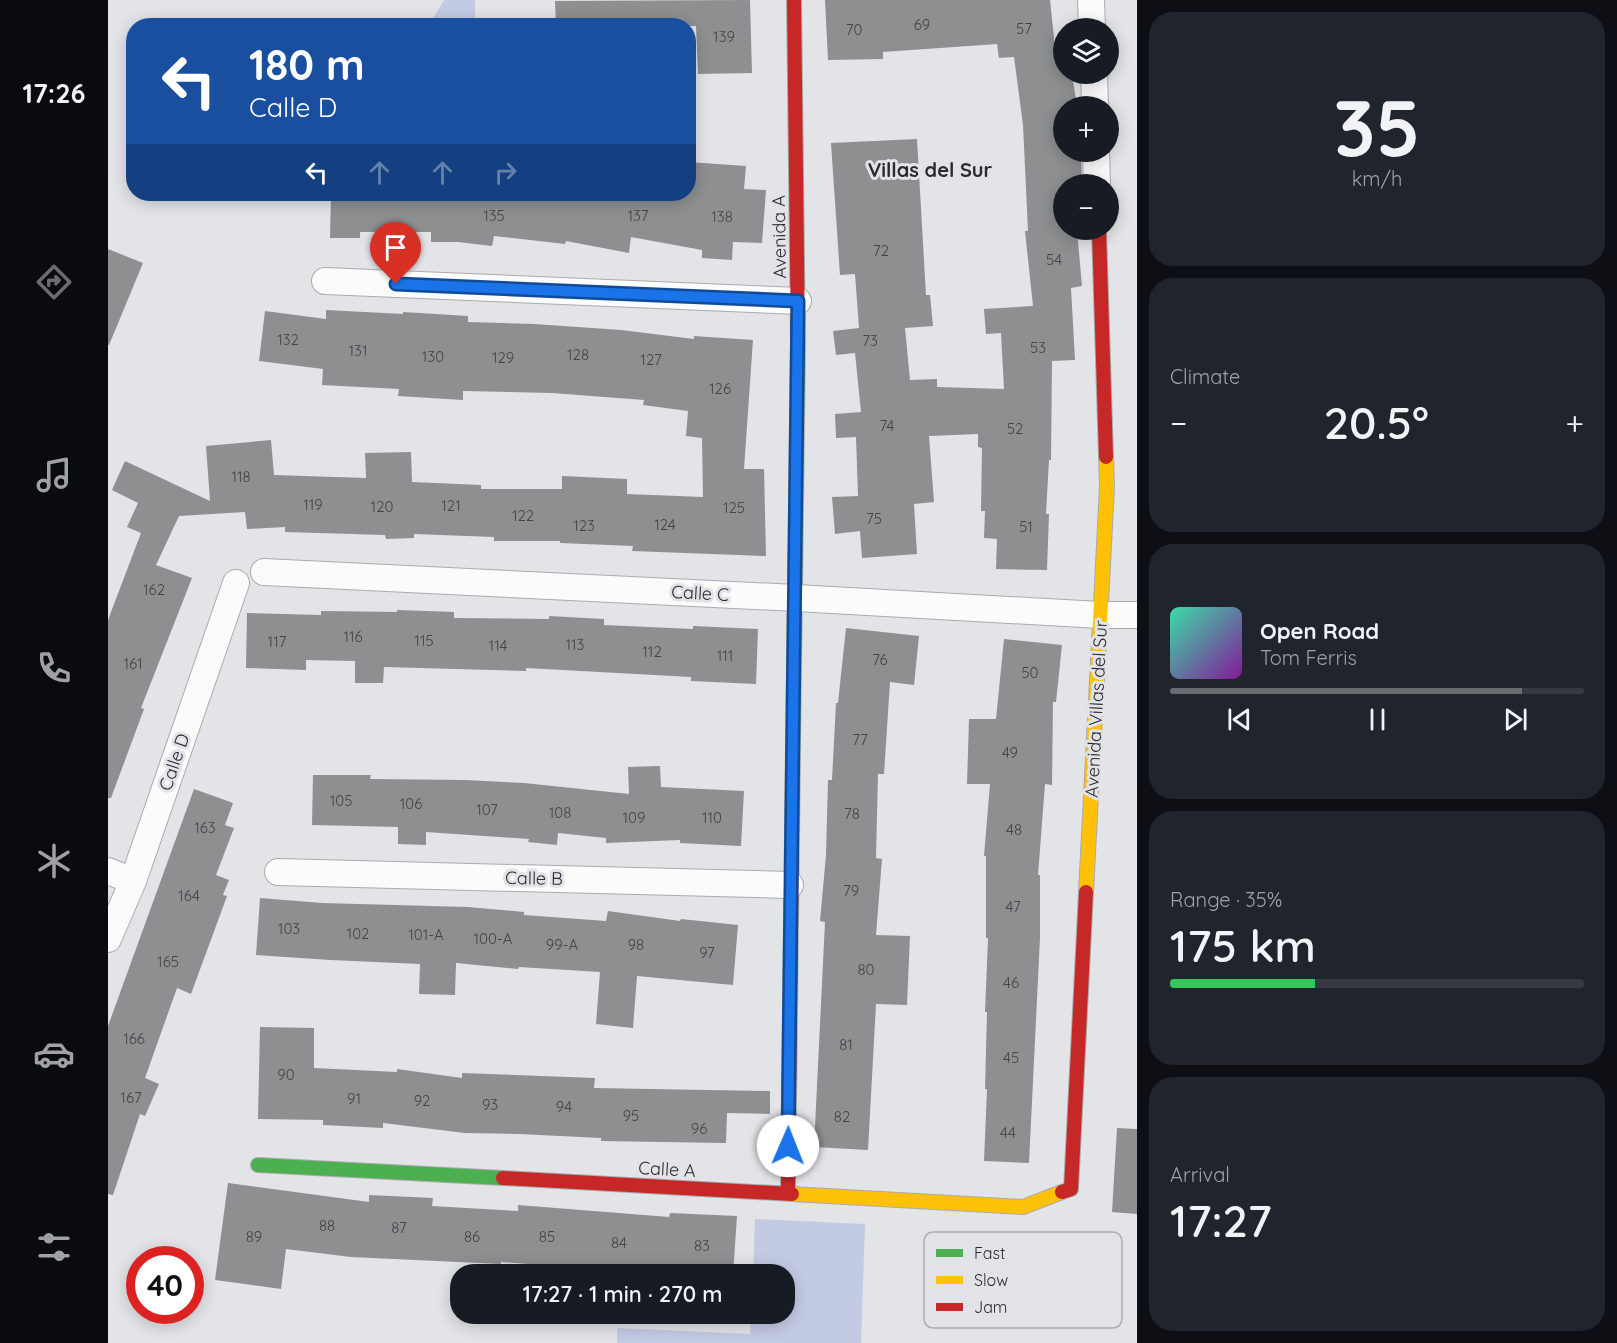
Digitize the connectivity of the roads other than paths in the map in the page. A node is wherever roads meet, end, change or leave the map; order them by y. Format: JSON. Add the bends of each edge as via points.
{"nodes":[{"id":1,"x":794,"y":0,"type":"edge"},
{"id":2,"x":1091,"y":0,"type":"edge"},
{"id":3,"x":1092,"y":18,"type":"edge"},
{"id":4,"x":1099,"y":240,"type":"edge"},
{"id":5,"x":325,"y":281,"type":"dead end"},
{"id":6,"x":798,"y":301,"type":"junction"},
{"id":7,"x":264,"y":572,"type":"dead end"},
{"id":8,"x":236,"y":583,"type":"dead end"},
{"id":9,"x":796,"y":598,"type":"junction"},
{"id":10,"x":1100,"y":615,"type":"junction"},
{"id":11,"x":1137,"y":615,"type":"edge"},
{"id":12,"x":108,"y":871,"type":"edge"},
{"id":13,"x":278,"y":872,"type":"dead end"},
{"id":14,"x":133,"y":881,"type":"junction"},
{"id":15,"x":790,"y":885,"type":"junction"},
{"id":16,"x":108,"y":939,"type":"edge"},
{"id":17,"x":258,"y":1165,"type":"dead end"},
{"id":18,"x":1071,"y":1189,"type":"joint"},
{"id":19,"x":788,"y":1193,"type":"junction"}],
"edges":[{"from":1,"to":6,"type":"street","name":"Avenida A"},
{"from":2,"to":3,"type":"street"},
{"from":4,"to":10,"type":"street","name":"Avenida Villas del Sur","via":[[1107,487]]},
{"from":5,"to":6,"type":"street"},
{"from":6,"to":9,"type":"street","name":"Avenida A"},
{"from":7,"to":9,"type":"street","name":"Calle C"},
{"from":8,"to":14,"type":"street","name":"Calle D"},
{"from":9,"to":10,"type":"street","name":"Calle C"},
{"from":9,"to":15,"type":"street","name":"Avenida A"},
{"from":10,"to":11,"type":"street","name":"Calle C"},
{"from":10,"to":18,"type":"street","name":"Avenida Villas del Sur"},
{"from":12,"to":14,"type":"street"},
{"from":13,"to":15,"type":"street","name":"Calle B"},
{"from":14,"to":16,"type":"street","name":"Calle D"},
{"from":15,"to":19,"type":"street","name":"Avenida A"},
{"from":17,"to":19,"type":"street","name":"Calle A"},
{"from":18,"to":19,"type":"street","name":"Calle A","via":[[1023,1207]]}]}
